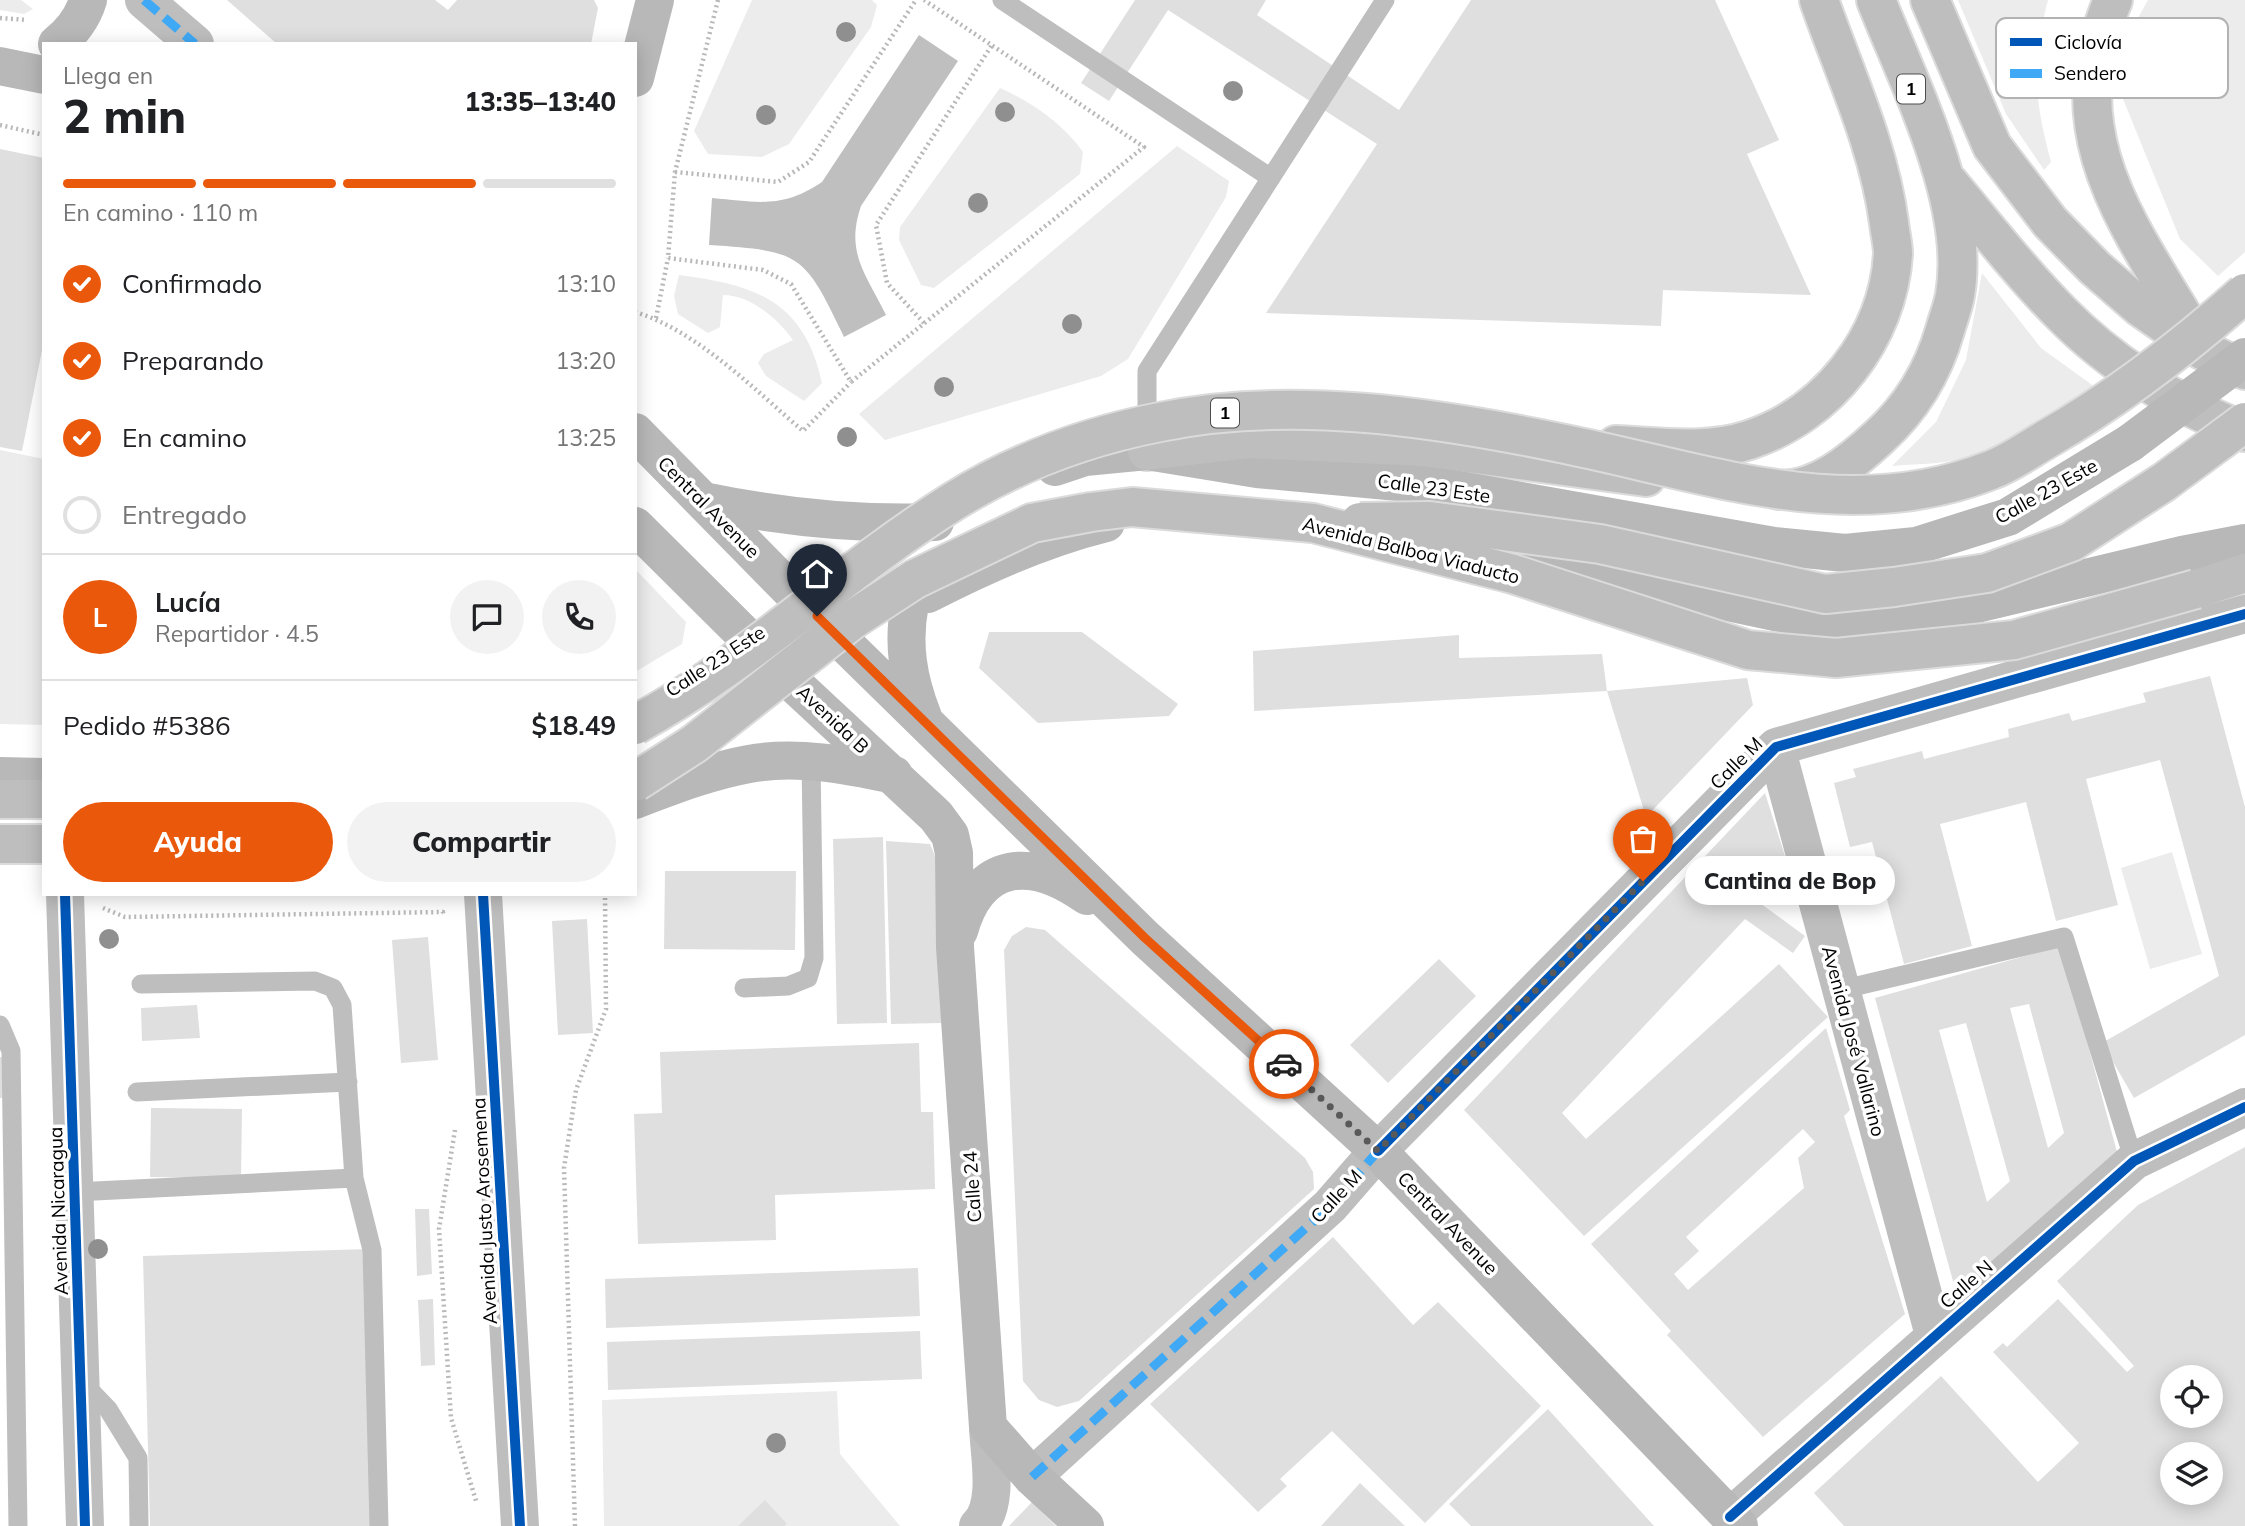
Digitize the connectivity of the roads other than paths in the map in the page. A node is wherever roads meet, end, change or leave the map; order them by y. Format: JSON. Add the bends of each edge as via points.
{"nodes":[{"id":1,"x":88,"y":0,"type":"edge"},
{"id":2,"x":144,"y":0,"type":"edge"},
{"id":3,"x":1002,"y":0,"type":"edge"},
{"id":4,"x":1385,"y":0,"type":"edge"},
{"id":5,"x":1819,"y":0,"type":"edge"},
{"id":6,"x":1876,"y":0,"type":"edge"},
{"id":7,"x":1930,"y":0,"type":"edge"},
{"id":8,"x":2113,"y":0,"type":"edge"},
{"id":9,"x":646,"y":8,"type":"edge"},
{"id":10,"x":2105,"y":18,"type":"edge"},
{"id":11,"x":60,"y":42,"type":"edge"},
{"id":12,"x":193,"y":42,"type":"edge"},
{"id":13,"x":637,"y":65,"type":"edge"},
{"id":14,"x":2092,"y":98,"type":"edge"},
{"id":15,"x":1271,"y":177,"type":"junction"},
{"id":16,"x":1945,"y":178,"type":"junction"},
{"id":17,"x":2245,"y":293,"type":"edge"},
{"id":18,"x":2202,"y":350,"type":"junction"},
{"id":19,"x":2245,"y":357,"type":"edge"},
{"id":20,"x":2245,"y":370,"type":"edge"},
{"id":21,"x":2245,"y":422,"type":"edge"},
{"id":22,"x":2245,"y":432,"type":"edge"},
{"id":23,"x":637,"y":434,"type":"edge"},
{"id":24,"x":1562,"y":443,"type":"junction"},
{"id":25,"x":1147,"y":451,"type":"junction"},
{"id":26,"x":704,"y":502,"type":"junction"},
{"id":27,"x":935,"y":522,"type":"junction"},
{"id":28,"x":1313,"y":523,"type":"junction"},
{"id":29,"x":637,"y":528,"type":"edge"},
{"id":30,"x":2245,"y":543,"type":"edge"},
{"id":31,"x":2245,"y":573,"type":"edge"},
{"id":32,"x":802,"y":602,"type":"junction"},
{"id":33,"x":910,"y":603,"type":"junction"},
{"id":34,"x":2245,"y":614,"type":"edge"},
{"id":35,"x":750,"y":640,"type":"junction"},
{"id":36,"x":848,"y":645,"type":"junction"},
{"id":37,"x":795,"y":685,"type":"junction"},
{"id":38,"x":637,"y":709,"type":"edge"},
{"id":39,"x":925,"y":722,"type":"junction"},
{"id":40,"x":637,"y":725,"type":"edge"},
{"id":41,"x":1776,"y":747,"type":"junction"},
{"id":42,"x":811,"y":762,"type":"junction"},
{"id":43,"x":894,"y":775,"type":"junction"},
{"id":44,"x":0,"y":776,"type":"edge"},
{"id":45,"x":42,"y":777,"type":"edge"},
{"id":46,"x":637,"y":781,"type":"edge"},
{"id":47,"x":637,"y":796,"type":"edge"},
{"id":48,"x":637,"y":796,"type":"edge"},
{"id":49,"x":0,"y":799,"type":"edge"},
{"id":50,"x":42,"y":799,"type":"edge"},
{"id":51,"x":0,"y":844,"type":"edge"},
{"id":52,"x":42,"y":844,"type":"edge"},
{"id":53,"x":0,"y":861,"type":"edge"},
{"id":54,"x":42,"y":862,"type":"edge"},
{"id":55,"x":65,"y":896,"type":"edge"},
{"id":56,"x":483,"y":896,"type":"edge"},
{"id":57,"x":1145,"y":938,"type":"junction"},
{"id":58,"x":955,"y":947,"type":"junction"},
{"id":59,"x":141,"y":984,"type":"dead end"},
{"id":60,"x":744,"y":988,"type":"dead end"},
{"id":61,"x":1840,"y":990,"type":"junction"},
{"id":62,"x":0,"y":1025,"type":"edge"},
{"id":63,"x":348,"y":1082,"type":"junction"},
{"id":64,"x":137,"y":1092,"type":"dead end"},
{"id":65,"x":2245,"y":1107,"type":"edge"},
{"id":66,"x":1378,"y":1151,"type":"junction"},
{"id":67,"x":2134,"y":1161,"type":"junction"},
{"id":68,"x":354,"y":1178,"type":"junction"},
{"id":69,"x":75,"y":1192,"type":"junction"},
{"id":70,"x":1934,"y":1335,"type":"junction"},
{"id":71,"x":82,"y":1382,"type":"junction"},
{"id":72,"x":988,"y":1427,"type":"junction"},
{"id":73,"x":1032,"y":1476,"type":"junction"},
{"id":74,"x":1735,"y":1521,"type":"edge"},
{"id":75,"x":18,"y":1526,"type":"edge"},
{"id":76,"x":85,"y":1526,"type":"edge"},
{"id":77,"x":139,"y":1526,"type":"edge"},
{"id":78,"x":379,"y":1526,"type":"edge"},
{"id":79,"x":520,"y":1526,"type":"edge"},
{"id":80,"x":978,"y":1526,"type":"edge"},
{"id":81,"x":1085,"y":1526,"type":"edge"}],
"edges":[{"from":1,"to":11,"type":"main road"},
{"from":2,"to":12,"type":"main road"},
{"from":3,"to":15,"type":"lane"},
{"from":4,"to":15,"type":"lane"},
{"from":5,"to":24,"type":"main road","bridge":true,"via":[[1884,184],[1893,254],[1880,317],[1854,363],[1802,415],[1748,441],[1689,449]]},
{"from":6,"to":16,"type":"main road","number":"1"},
{"from":7,"to":18,"type":"main road","via":[[1992,146],[2050,222],[2140,307]]},
{"from":8,"to":10,"type":"main road"},
{"from":9,"to":13,"type":"main road"},
{"from":14,"to":18,"type":"main road","via":[[2094,134],[2115,201]]},
{"from":15,"to":25,"type":"lane","via":[[1147,371]]},
{"from":16,"to":22,"type":"main road","via":[[2061,314],[2107,353],[2163,392]]},
{"from":16,"to":25,"type":"main road","via":[[1956,232],[1955,293],[1936,359],[1903,415],[1852,463],[1797,491],[1733,489],[1423,447],[1250,439]]},
{"from":17,"to":24,"type":"main road","bridge":true,"via":[[2147,374],[2071,425],[1993,470],[1916,492],[1839,498]]},
{"from":18,"to":20,"type":"main road"},
{"from":19,"to":25,"type":"main road","name":"Calle 23 Este","bridge":true,"via":[[2130,443],[2008,517],[1916,546],[1845,552],[1774,546],[1431,485],[1257,470]]},
{"from":21,"to":28,"type":"main road","bridge":true,"via":[[2071,542],[1987,573],[1880,589],[1825,594],[1600,544],[1430,521]]},
{"from":23,"to":26,"type":"main road","name":"Central Avenue"},
{"from":24,"to":40,"type":"main road","number":"1","bridge":true,"via":[[1334,410],[1240,411],[1161,421],[1078,443],[1007,472],[955,500],[716,676]]},
{"from":25,"to":27,"type":"main road","name":"Calle 23 Este","via":[[1085,457],[1013,481]]},
{"from":26,"to":27,"type":"main road","via":[[815,520]]},
{"from":26,"to":32,"type":"main road","name":"Central Avenue"},
{"from":27,"to":32,"type":"main road","name":"Calle 23 Este"},
{"from":28,"to":31,"type":"main road","name":"Avenida Balboa Viaducto","bridge":true,"via":[[1513,574],[1748,650],[1836,658],[2014,640]]},
{"from":28,"to":46,"type":"main road","name":"Avenida Balboa Viaducto","bridge":true,"via":[[1132,507],[1032,523],[915,579],[852,620],[694,744]]},
{"from":29,"to":35,"type":"main road","name":"Avenida B"},
{"from":30,"to":33,"type":"main road","via":[[1943,612],[1836,625],[1411,534],[1287,513],[1217,510],[1147,514],[1077,530]]},
{"from":32,"to":35,"type":"main road","name":"Calle 23 Este"},
{"from":32,"to":36,"type":"main road","name":"Central Avenue"},
{"from":33,"to":36,"type":"main road"},
{"from":33,"to":39,"type":"main road","via":[[904,632],[907,662]]},
{"from":34,"to":41,"type":"main road","name":"Calle M"},
{"from":35,"to":37,"type":"main road","name":"Avenida B"},
{"from":35,"to":38,"type":"main road","name":"Calle 23 Este"},
{"from":36,"to":37,"type":"main road"},
{"from":36,"to":39,"type":"main road","name":"Central Avenue"},
{"from":37,"to":43,"type":"main road","name":"Avenida B"},
{"from":37,"to":47,"type":"main road"},
{"from":39,"to":57,"type":"main road","name":"Central Avenue"},
{"from":41,"to":61,"type":"main road","name":"Avenida José Vallarino"},
{"from":41,"to":66,"type":"main road","name":"Calle M"},
{"from":42,"to":43,"type":"main road"},
{"from":42,"to":48,"type":"main road","via":[[749,764]]},
{"from":42,"to":60,"type":"lane","via":[[814,958],[808,978],[788,986]]},
{"from":43,"to":58,"type":"main road","name":"Avenida B","via":[[950,835]]},
{"from":44,"to":45,"type":"main road"},
{"from":49,"to":50,"type":"main road"},
{"from":51,"to":52,"type":"main road"},
{"from":53,"to":54,"type":"main road"},
{"from":55,"to":69,"type":"main road","name":"Avenida Nicaragua"},
{"from":56,"to":79,"type":"main road","name":"Avenida Justo Arosemena"},
{"from":57,"to":58,"type":"main road","via":[[1063,882],[1020,870],[1004,872],[978,888]]},
{"from":57,"to":66,"type":"main road","name":"Central Avenue"},
{"from":58,"to":72,"type":"main road","name":"Calle 24"},
{"from":59,"to":63,"type":"lane","via":[[315,981],[333,988],[342,1005]]},
{"from":61,"to":67,"type":"lane","via":[[2064,937]]},
{"from":61,"to":70,"type":"main road","name":"Avenida José Vallarino"},
{"from":62,"to":75,"type":"lane","via":[[11,1051]]},
{"from":63,"to":64,"type":"lane"},
{"from":63,"to":68,"type":"lane"},
{"from":65,"to":67,"type":"main road","name":"Calle N"},
{"from":66,"to":73,"type":"main road","name":"Calle M","via":[[1329,1206]]},
{"from":66,"to":74,"type":"main road","name":"Central Avenue"},
{"from":67,"to":70,"type":"main road","name":"Calle N"},
{"from":68,"to":69,"type":"lane"},
{"from":68,"to":78,"type":"lane","via":[[372,1250]]},
{"from":69,"to":71,"type":"main road","name":"Avenida Nicaragua"},
{"from":70,"to":74,"type":"main road","name":"Calle N"},
{"from":71,"to":76,"type":"main road","name":"Avenida Nicaragua"},
{"from":71,"to":77,"type":"lane","via":[[108,1409],[138,1458]]},
{"from":72,"to":73,"type":"main road"},
{"from":72,"to":80,"type":"main road","name":"Calle 24","via":[[990,1494],[984,1520]]},
{"from":73,"to":81,"type":"main road"}]}
